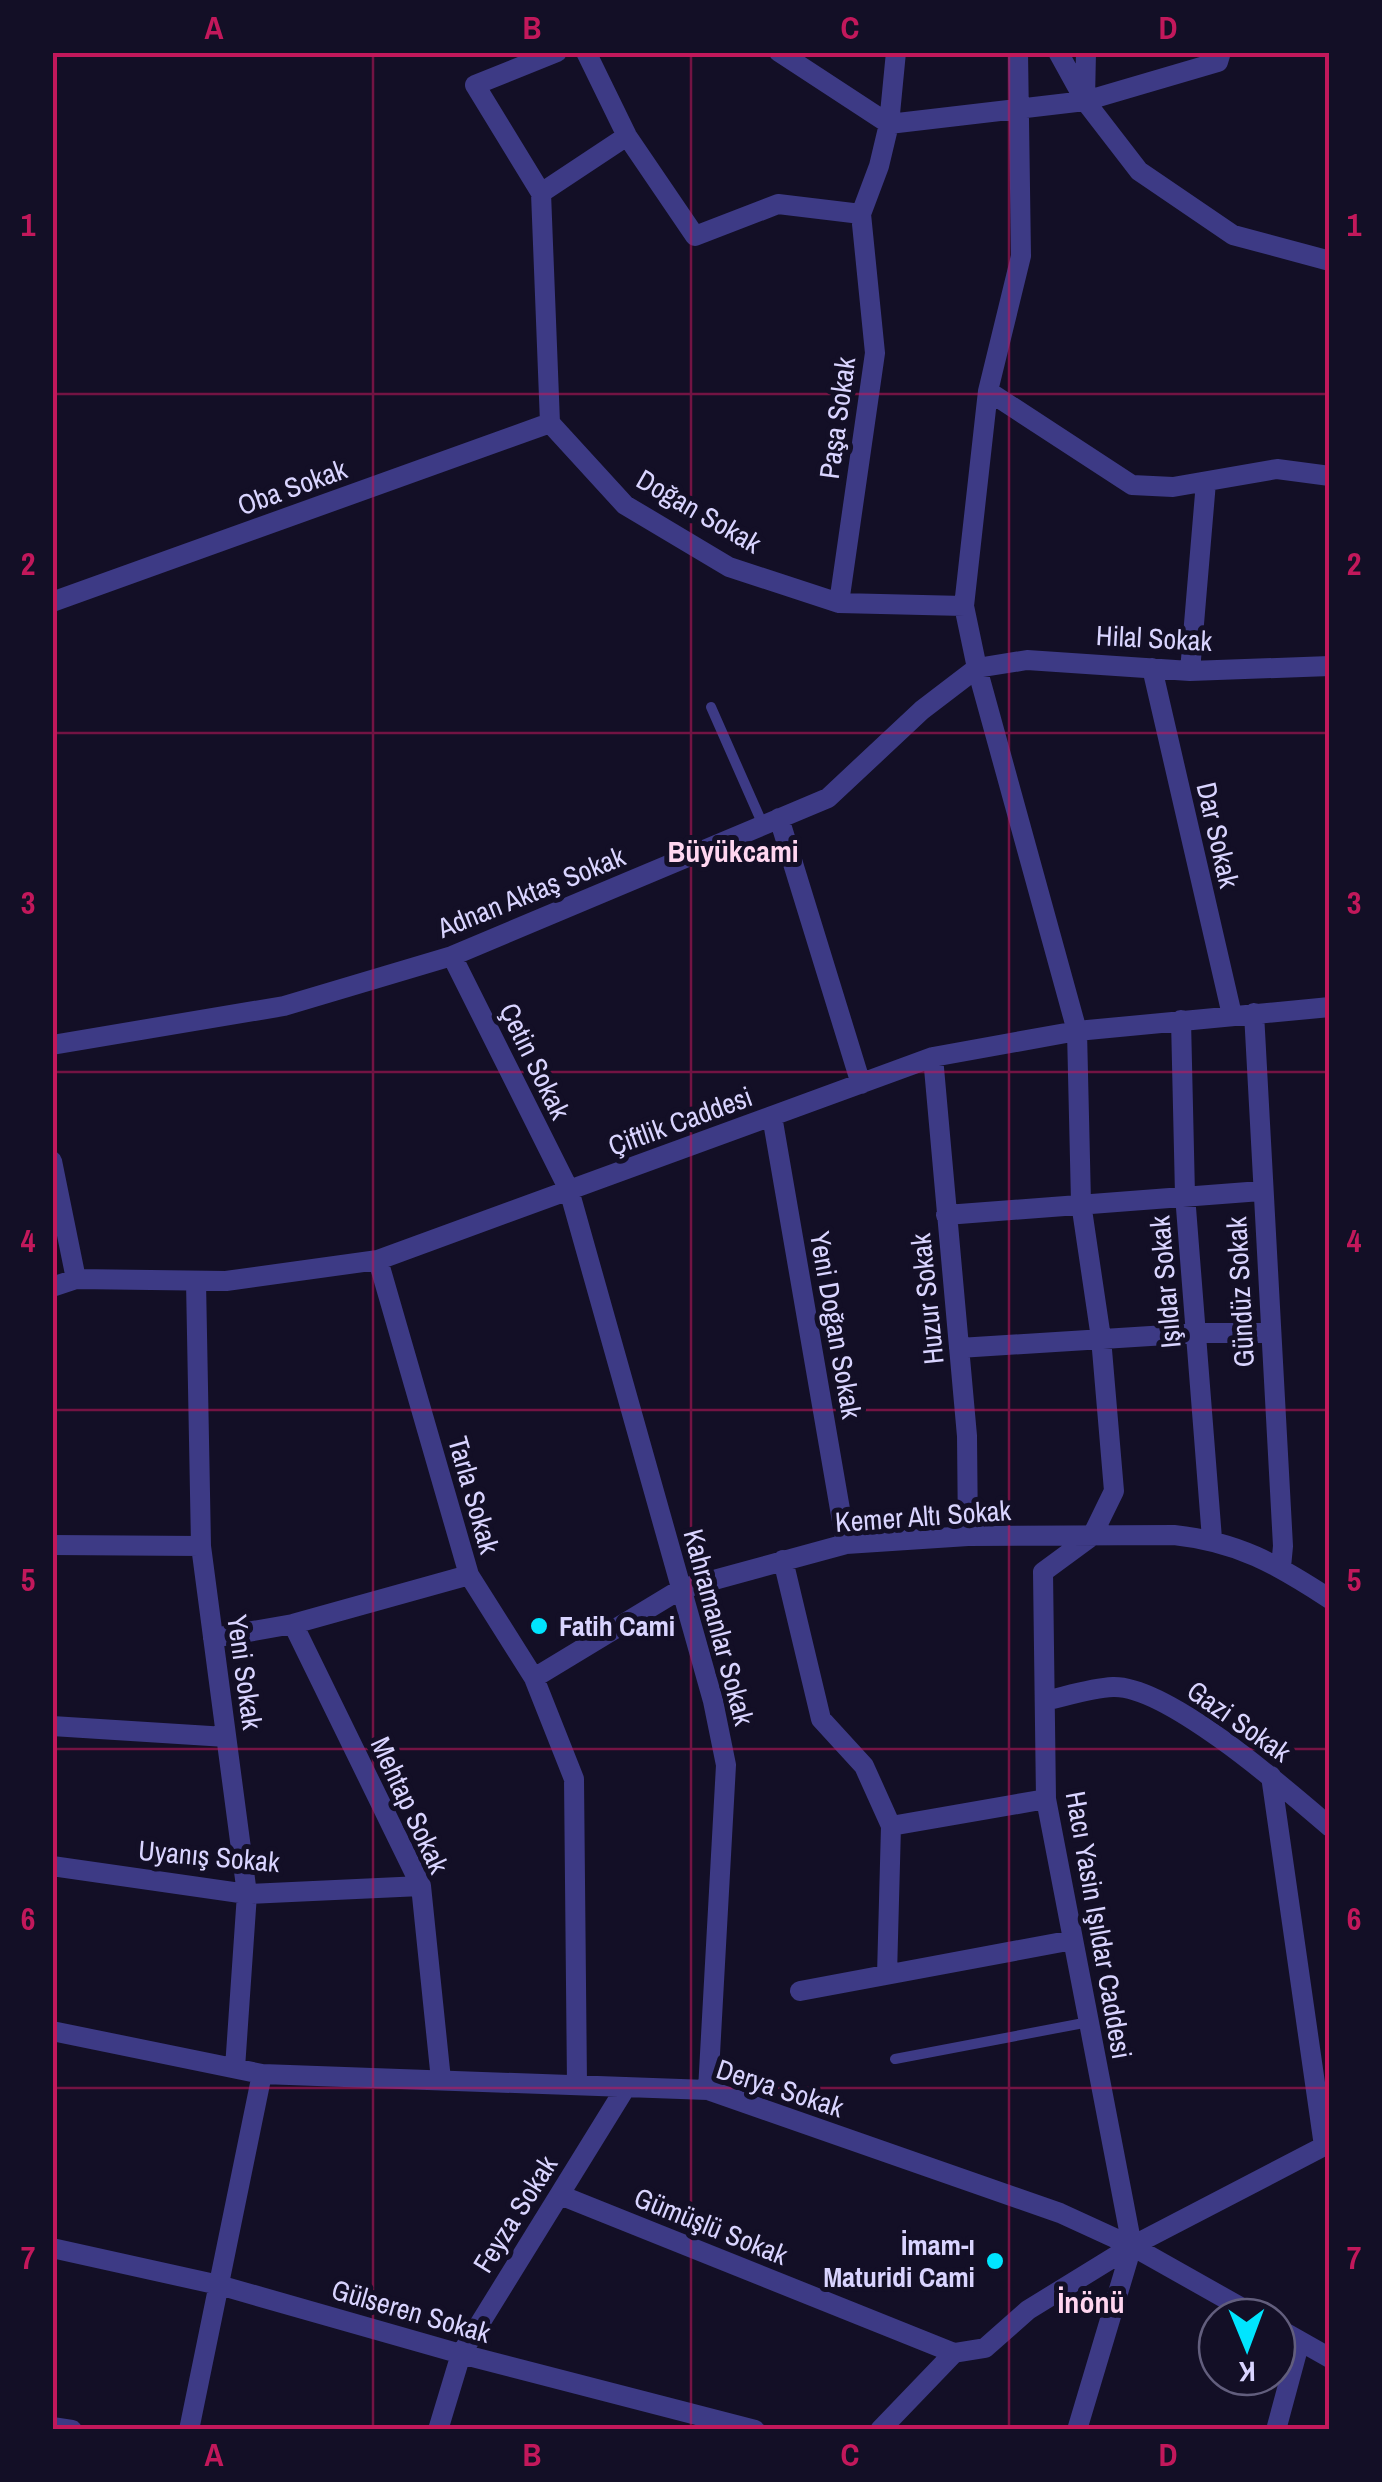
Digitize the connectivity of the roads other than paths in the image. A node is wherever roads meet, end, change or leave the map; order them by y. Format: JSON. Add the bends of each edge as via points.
{"nodes":[{"id":1,"x":558,"y":52,"type":"edge"},
{"id":2,"x":586,"y":52,"type":"edge"},
{"id":3,"x":779,"y":52,"type":"edge"},
{"id":4,"x":896,"y":52,"type":"edge"},
{"id":5,"x":1018,"y":52,"type":"edge"},
{"id":6,"x":1058,"y":52,"type":"edge"},
{"id":7,"x":1086,"y":52,"type":"edge"},
{"id":8,"x":1221,"y":52,"type":"edge"},
{"id":9,"x":1085,"y":101,"type":"junction"},
{"id":10,"x":1021,"y":111,"type":"junction"},
{"id":11,"x":890,"y":124,"type":"junction"},
{"id":12,"x":627,"y":136,"type":"junction"},
{"id":13,"x":541,"y":193,"type":"junction"},
{"id":14,"x":862,"y":214,"type":"junction"},
{"id":15,"x":1330,"y":261,"type":"edge"},
{"id":16,"x":988,"y":392,"type":"junction"},
{"id":17,"x":550,"y":423,"type":"junction"},
{"id":18,"x":1330,"y":476,"type":"edge"},
{"id":19,"x":1206,"y":482,"type":"junction"},
{"id":20,"x":52,"y":602,"type":"edge"},
{"id":21,"x":839,"y":603,"type":"junction"},
{"id":22,"x":964,"y":606,"type":"junction"},
{"id":23,"x":1330,"y":666,"type":"edge"},
{"id":24,"x":976,"y":668,"type":"junction"},
{"id":25,"x":1152,"y":668,"type":"junction"},
{"id":26,"x":1190,"y":670,"type":"junction"},
{"id":27,"x":711,"y":707,"type":"dead end"},
{"id":28,"x":771,"y":822,"type":"junction"},
{"id":29,"x":452,"y":956,"type":"junction"},
{"id":30,"x":1330,"y":1007,"type":"edge"},
{"id":31,"x":1254,"y":1013,"type":"junction"},
{"id":32,"x":1232,"y":1015,"type":"junction"},
{"id":33,"x":1182,"y":1020,"type":"junction"},
{"id":34,"x":1076,"y":1032,"type":"junction"},
{"id":35,"x":52,"y":1045,"type":"edge"},
{"id":36,"x":933,"y":1057,"type":"junction"},
{"id":37,"x":861,"y":1084,"type":"junction"},
{"id":38,"x":772,"y":1116,"type":"junction"},
{"id":39,"x":52,"y":1160,"type":"edge"},
{"id":40,"x":569,"y":1190,"type":"junction"},
{"id":41,"x":1261,"y":1191,"type":"junction"},
{"id":42,"x":1185,"y":1195,"type":"junction"},
{"id":43,"x":1081,"y":1203,"type":"junction"},
{"id":44,"x":946,"y":1215,"type":"junction"},
{"id":45,"x":378,"y":1260,"type":"junction"},
{"id":46,"x":76,"y":1279,"type":"junction"},
{"id":47,"x":196,"y":1281,"type":"junction"},
{"id":48,"x":52,"y":1287,"type":"edge"},
{"id":49,"x":1198,"y":1333,"type":"junction"},
{"id":50,"x":1270,"y":1333,"type":"junction"},
{"id":51,"x":1101,"y":1338,"type":"junction"},
{"id":52,"x":959,"y":1348,"type":"junction"},
{"id":53,"x":968,"y":1536,"type":"junction"},
{"id":54,"x":1092,"y":1536,"type":"junction"},
{"id":55,"x":1212,"y":1539,"type":"junction"},
{"id":56,"x":52,"y":1544,"type":"edge"},
{"id":57,"x":846,"y":1544,"type":"junction"},
{"id":58,"x":200,"y":1546,"type":"junction"},
{"id":59,"x":783,"y":1560,"type":"junction"},
{"id":60,"x":1281,"y":1568,"type":"junction"},
{"id":61,"x":468,"y":1575,"type":"junction"},
{"id":62,"x":682,"y":1589,"type":"junction"},
{"id":63,"x":1330,"y":1600,"type":"edge"},
{"id":64,"x":293,"y":1624,"type":"junction"},
{"id":65,"x":213,"y":1638,"type":"junction"},
{"id":66,"x":534,"y":1678,"type":"junction"},
{"id":67,"x":1045,"y":1701,"type":"junction"},
{"id":68,"x":52,"y":1726,"type":"edge"},
{"id":69,"x":226,"y":1737,"type":"junction"},
{"id":70,"x":1270,"y":1776,"type":"junction"},
{"id":71,"x":1046,"y":1799,"type":"junction"},
{"id":72,"x":891,"y":1826,"type":"junction"},
{"id":73,"x":1330,"y":1827,"type":"edge"},
{"id":74,"x":52,"y":1866,"type":"edge"},
{"id":75,"x":421,"y":1886,"type":"junction"},
{"id":76,"x":247,"y":1894,"type":"junction"},
{"id":77,"x":1073,"y":1940,"type":"junction"},
{"id":78,"x":887,"y":1975,"type":"junction"},
{"id":79,"x":800,"y":1991,"type":"dead end"},
{"id":80,"x":1088,"y":2022,"type":"junction"},
{"id":81,"x":52,"y":2031,"type":"edge"},
{"id":82,"x":895,"y":2059,"type":"dead end"},
{"id":83,"x":235,"y":2068,"type":"junction"},
{"id":84,"x":262,"y":2074,"type":"junction"},
{"id":85,"x":441,"y":2080,"type":"junction"},
{"id":86,"x":577,"y":2085,"type":"junction"},
{"id":87,"x":626,"y":2087,"type":"junction"},
{"id":88,"x":708,"y":2090,"type":"junction"},
{"id":89,"x":1327,"y":2145,"type":"edge"},
{"id":90,"x":560,"y":2194,"type":"junction"},
{"id":91,"x":1132,"y":2246,"type":"junction"},
{"id":92,"x":52,"y":2248,"type":"edge"},
{"id":93,"x":219,"y":2284,"type":"junction"},
{"id":94,"x":1223,"y":2297,"type":"edge"},
{"id":95,"x":1297,"y":2339,"type":"edge"},
{"id":96,"x":1300,"y":2341,"type":"junction"},
{"id":97,"x":954,"y":2353,"type":"junction"},
{"id":98,"x":461,"y":2354,"type":"junction"},
{"id":99,"x":1330,"y":2358,"type":"edge"},
{"id":100,"x":52,"y":2427,"type":"edge"},
{"id":101,"x":72,"y":2430,"type":"edge"},
{"id":102,"x":188,"y":2430,"type":"edge"},
{"id":103,"x":438,"y":2430,"type":"edge"},
{"id":104,"x":754,"y":2430,"type":"edge"},
{"id":105,"x":880,"y":2430,"type":"edge"},
{"id":106,"x":1076,"y":2430,"type":"edge"},
{"id":107,"x":1276,"y":2430,"type":"edge"}],
"edges":[{"from":1,"to":13,"type":"street","via":[[475,86]]},
{"from":2,"to":12,"type":"street"},
{"from":3,"to":11,"type":"street"},
{"from":4,"to":11,"type":"street","name":"Paşa Sokak"},
{"from":5,"to":10,"type":"street","name":"Hacı Yasin Işıldar Caddesi"},
{"from":6,"to":9,"type":"street"},
{"from":7,"to":9,"type":"street"},
{"from":8,"to":9,"type":"street","via":[[1218,62]]},
{"from":9,"to":10,"type":"street"},
{"from":9,"to":15,"type":"street","via":[[1140,171],[1232,236]]},
{"from":10,"to":11,"type":"street"},
{"from":10,"to":16,"type":"street","name":"Hacı Yasin Işıldar Caddesi","via":[[1021,256]]},
{"from":11,"to":14,"type":"street","name":"Paşa Sokak"},
{"from":12,"to":13,"type":"street"},
{"from":12,"to":14,"type":"street","via":[[695,236],[778,204]]},
{"from":13,"to":17,"type":"street"},
{"from":14,"to":21,"type":"street","name":"Paşa Sokak","via":[[875,353]]},
{"from":16,"to":19,"type":"street","via":[[1132,484],[1173,488]]},
{"from":16,"to":22,"type":"street","name":"Hacı Yasin Işıldar Caddesi"},
{"from":17,"to":20,"type":"street","name":"Oba Sokak"},
{"from":17,"to":21,"type":"street","name":"Doğan Sokak","via":[[625,504],[729,567]]},
{"from":18,"to":19,"type":"street","via":[[1277,469]]},
{"from":19,"to":26,"type":"street"},
{"from":21,"to":22,"type":"street","name":"Doğan Sokak"},
{"from":22,"to":24,"type":"street","name":"Hacı Yasin Işıldar Caddesi"},
{"from":23,"to":26,"type":"street","name":"Hilal Sokak"},
{"from":24,"to":25,"type":"street","name":"Hilal Sokak","via":[[1027,660]]},
{"from":24,"to":28,"type":"street","name":"Adnan Aktaş Sokak","via":[[828,798]]},
{"from":24,"to":34,"type":"street","name":"Hacı Yasin Işıldar Caddesi"},
{"from":25,"to":26,"type":"street","name":"Hilal Sokak"},
{"from":25,"to":32,"type":"street","name":"Dar Sokak"},
{"from":27,"to":28,"type":"lane"},
{"from":28,"to":29,"type":"street","name":"Adnan Aktaş Sokak"},
{"from":28,"to":37,"type":"street"},
{"from":29,"to":35,"type":"street","name":"Adnan Aktaş Sokak","via":[[284,1006]]},
{"from":29,"to":40,"type":"street","name":"Çetin Sokak"},
{"from":30,"to":31,"type":"street","name":"Çiftlik Caddesi"},
{"from":31,"to":32,"type":"street","name":"Çiftlik Caddesi"},
{"from":31,"to":41,"type":"street","name":"Gündüz Sokak"},
{"from":32,"to":33,"type":"street","name":"Çiftlik Caddesi"},
{"from":33,"to":34,"type":"street","name":"Çiftlik Caddesi"},
{"from":33,"to":42,"type":"street","name":"Işıldar Sokak"},
{"from":34,"to":36,"type":"street","name":"Çiftlik Caddesi"},
{"from":34,"to":43,"type":"street","name":"Hacı Yasin Işıldar Caddesi"},
{"from":36,"to":37,"type":"street","name":"Çiftlik Caddesi"},
{"from":36,"to":44,"type":"street","name":"Huzur Sokak"},
{"from":37,"to":38,"type":"street","name":"Çiftlik Caddesi"},
{"from":38,"to":40,"type":"street","name":"Çiftlik Caddesi"},
{"from":38,"to":57,"type":"street","name":"Yeni Doğan Sokak"},
{"from":39,"to":46,"type":"street"},
{"from":40,"to":45,"type":"street","name":"Çiftlik Caddesi"},
{"from":40,"to":62,"type":"street","name":"Kahramanlar Sokak"},
{"from":41,"to":42,"type":"street"},
{"from":41,"to":50,"type":"street","name":"Gündüz Sokak"},
{"from":42,"to":43,"type":"street"},
{"from":42,"to":49,"type":"street","name":"Işıldar Sokak"},
{"from":43,"to":44,"type":"street"},
{"from":43,"to":51,"type":"street","name":"Hacı Yasin Işıldar Caddesi"},
{"from":44,"to":52,"type":"street","name":"Huzur Sokak"},
{"from":45,"to":47,"type":"street","name":"Çiftlik Caddesi"},
{"from":45,"to":61,"type":"street","name":"Tarla Sokak"},
{"from":46,"to":47,"type":"street","name":"Çiftlik Caddesi"},
{"from":46,"to":48,"type":"street","name":"Çiftlik Caddesi"},
{"from":47,"to":58,"type":"street","name":"Yeni Sokak"},
{"from":49,"to":50,"type":"street"},
{"from":49,"to":51,"type":"street"},
{"from":49,"to":55,"type":"street","name":"Işıldar Sokak"},
{"from":50,"to":60,"type":"street","name":"Gündüz Sokak"},
{"from":51,"to":52,"type":"street"},
{"from":51,"to":54,"type":"street","name":"Hacı Yasin Işıldar Caddesi","via":[[1114,1491]]},
{"from":52,"to":53,"type":"street","name":"Huzur Sokak"},
{"from":53,"to":54,"type":"street","name":"Kemer Altı Sokak"},
{"from":53,"to":57,"type":"street","name":"Kemer Altı Sokak"},
{"from":54,"to":55,"type":"street","name":"Kemer Altı Sokak"},
{"from":54,"to":67,"type":"street","name":"Hacı Yasin Işıldar Caddesi","via":[[1042,1572]]},
{"from":55,"to":60,"type":"street","name":"Kemer Altı Sokak"},
{"from":56,"to":58,"type":"street"},
{"from":57,"to":59,"type":"street","name":"Kemer Altı Sokak"},
{"from":58,"to":65,"type":"street","name":"Yeni Sokak"},
{"from":59,"to":62,"type":"street","name":"Kemer Altı Sokak"},
{"from":59,"to":72,"type":"street","via":[[821,1719],[864,1766]]},
{"from":60,"to":63,"type":"street","name":"Kemer Altı Sokak"},
{"from":61,"to":64,"type":"street"},
{"from":61,"to":66,"type":"street","name":"Tarla Sokak"},
{"from":62,"to":66,"type":"street","name":"Kemer Altı Sokak"},
{"from":62,"to":88,"type":"street","name":"Kahramanlar Sokak","via":[[726,1765]]},
{"from":64,"to":65,"type":"street"},
{"from":64,"to":75,"type":"street","name":"Mehtap Sokak"},
{"from":65,"to":69,"type":"street","name":"Yeni Sokak"},
{"from":66,"to":86,"type":"street","name":"Tarla Sokak","via":[[574,1779]]},
{"from":67,"to":70,"type":"street","name":"Gazi Sokak","via":[[1115,1686],[1157,1697]]},
{"from":67,"to":71,"type":"street","name":"Hacı Yasin Işıldar Caddesi"},
{"from":68,"to":69,"type":"street"},
{"from":69,"to":76,"type":"street","name":"Yeni Sokak"},
{"from":70,"to":73,"type":"street","name":"Gazi Sokak"},
{"from":70,"to":89,"type":"street"},
{"from":71,"to":72,"type":"street"},
{"from":71,"to":77,"type":"street","name":"Hacı Yasin Işıldar Caddesi"},
{"from":72,"to":78,"type":"street"},
{"from":74,"to":76,"type":"street","name":"Uyanış Sokak"},
{"from":75,"to":76,"type":"street","name":"Uyanış Sokak"},
{"from":75,"to":85,"type":"street","name":"Mehtap Sokak"},
{"from":76,"to":83,"type":"street","name":"Yeni Sokak"},
{"from":77,"to":78,"type":"street"},
{"from":77,"to":80,"type":"street","name":"Hacı Yasin Işıldar Caddesi"},
{"from":78,"to":79,"type":"street"},
{"from":80,"to":82,"type":"lane"},
{"from":80,"to":91,"type":"street","name":"Hacı Yasin Işıldar Caddesi"},
{"from":81,"to":83,"type":"street","name":"Derya Sokak"},
{"from":83,"to":84,"type":"street","name":"Derya Sokak"},
{"from":84,"to":85,"type":"street","name":"Derya Sokak"},
{"from":84,"to":93,"type":"street"},
{"from":85,"to":86,"type":"street","name":"Derya Sokak"},
{"from":86,"to":87,"type":"street","name":"Derya Sokak"},
{"from":87,"to":88,"type":"street","name":"Derya Sokak"},
{"from":87,"to":90,"type":"street","name":"Feyza Sokak"},
{"from":88,"to":91,"type":"street","name":"Derya Sokak","via":[[1060,2212]]},
{"from":89,"to":91,"type":"street"},
{"from":90,"to":97,"type":"street","name":"Gümüşlü Sokak"},
{"from":90,"to":98,"type":"street","name":"Feyza Sokak"},
{"from":91,"to":94,"type":"street","name":"Derya Sokak"},
{"from":91,"to":97,"type":"street","via":[[1028,2310],[985,2348]]},
{"from":91,"to":106,"type":"street","name":"Hacı Yasin Işıldar Caddesi"},
{"from":92,"to":93,"type":"street","name":"Gülseren Sokak"},
{"from":93,"to":98,"type":"street","name":"Gülseren Sokak"},
{"from":93,"to":102,"type":"street"},
{"from":95,"to":96,"type":"street"},
{"from":96,"to":99,"type":"street"},
{"from":96,"to":107,"type":"street"},
{"from":97,"to":105,"type":"street"},
{"from":98,"to":103,"type":"street","name":"Feyza Sokak"},
{"from":98,"to":104,"type":"street","name":"Gülseren Sokak"},
{"from":100,"to":101,"type":"street"}]}
